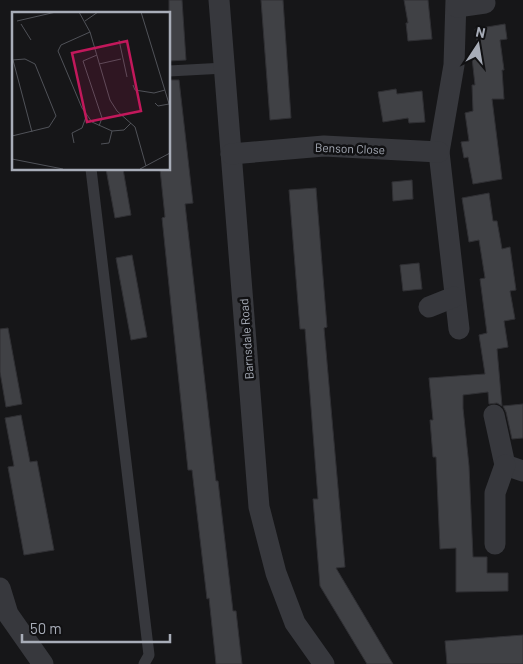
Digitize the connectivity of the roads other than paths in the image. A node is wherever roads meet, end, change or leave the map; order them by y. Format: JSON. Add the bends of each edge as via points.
{"nodes":[{"id":1,"x":219,"y":0,"type":"edge"},
{"id":2,"x":457,"y":3,"type":"edge"},
{"id":3,"x":485,"y":3,"type":"dead end"},
{"id":4,"x":225,"y":68,"type":"junction"},
{"id":5,"x":170,"y":71,"type":"edge"},
{"id":6,"x":439,"y":152,"type":"junction"},
{"id":7,"x":231,"y":154,"type":"junction"},
{"id":8,"x":91,"y":170,"type":"edge"},
{"id":9,"x":454,"y":297,"type":"junction"},
{"id":10,"x":429,"y":306,"type":"dead end"},
{"id":11,"x":459,"y":329,"type":"dead end"},
{"id":12,"x":494,"y":415,"type":"dead end"},
{"id":13,"x":514,"y":468,"type":"edge"},
{"id":14,"x":495,"y":544,"type":"dead end"},
{"id":15,"x":0,"y":588,"type":"edge"},
{"id":16,"x":4,"y":620,"type":"edge"},
{"id":17,"x":43,"y":664,"type":"edge"},
{"id":18,"x":144,"y":664,"type":"edge"},
{"id":19,"x":324,"y":664,"type":"edge"}],
"edges":[{"from":1,"to":4,"type":"street","name":"Barnsdale Road"},
{"from":2,"to":3,"type":"street"},
{"from":2,"to":6,"type":"street","via":[[454,65]]},
{"from":4,"to":5,"type":"lane"},
{"from":4,"to":7,"type":"street","name":"Barnsdale Road"},
{"from":6,"to":7,"type":"street","name":"Benson Close","via":[[324,146]]},
{"from":6,"to":9,"type":"street"},
{"from":7,"to":19,"type":"street","name":"Barnsdale Road","via":[[259,507],[276,573],[296,623]]},
{"from":8,"to":18,"type":"lane","via":[[149,655]]},
{"from":9,"to":10,"type":"street"},
{"from":9,"to":11,"type":"street"},
{"from":12,"to":13,"type":"street"},
{"from":13,"to":14,"type":"street","via":[[495,493]]},
{"from":15,"to":16,"type":"street"},
{"from":16,"to":17,"type":"street"}]}
